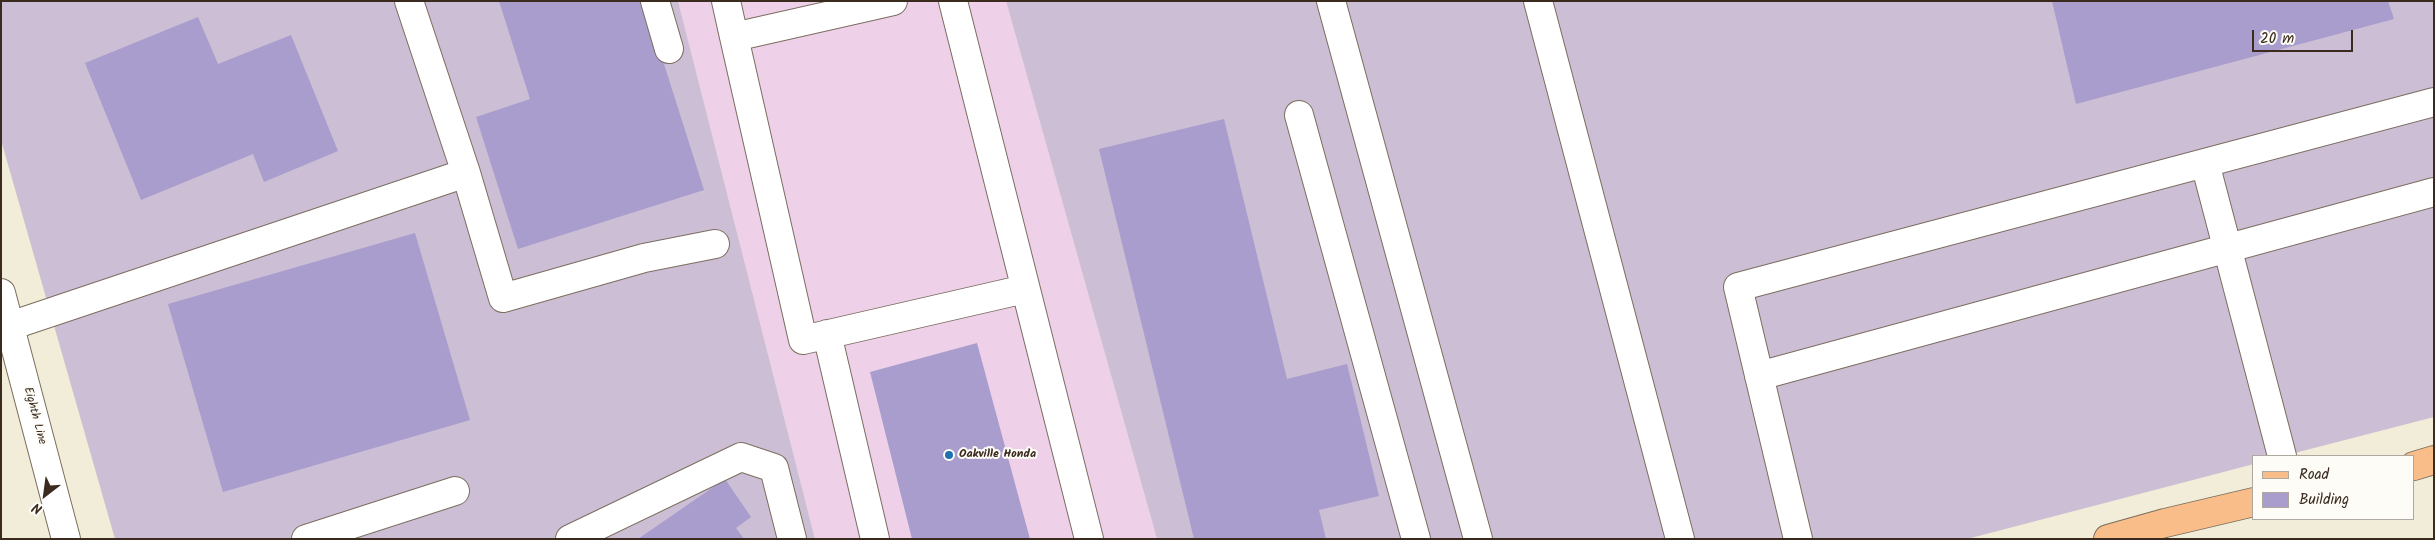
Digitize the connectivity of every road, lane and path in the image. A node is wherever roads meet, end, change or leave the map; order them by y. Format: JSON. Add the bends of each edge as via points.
{"nodes":[{"id":1,"x":409,"y":1,"type":"edge"},
{"id":2,"x":655,"y":1,"type":"edge"},
{"id":3,"x":726,"y":1,"type":"edge"},
{"id":4,"x":893,"y":1,"type":"edge"},
{"id":5,"x":953,"y":1,"type":"edge"},
{"id":6,"x":1331,"y":1,"type":"edge"},
{"id":7,"x":1538,"y":1,"type":"edge"},
{"id":8,"x":734,"y":37,"type":"junction"},
{"id":9,"x":669,"y":49,"type":"dead end"},
{"id":10,"x":2434,"y":102,"type":"edge"},
{"id":11,"x":1299,"y":115,"type":"dead end"},
{"id":12,"x":2205,"y":163,"type":"junction"},
{"id":13,"x":466,"y":173,"type":"junction"},
{"id":14,"x":2434,"y":192,"type":"edge"},
{"id":15,"x":715,"y":244,"type":"dead end"},
{"id":16,"x":2227,"y":249,"type":"junction"},
{"id":17,"x":1025,"y":289,"type":"junction"},
{"id":18,"x":1,"y":293,"type":"edge"},
{"id":19,"x":10,"y":326,"type":"junction"},
{"id":20,"x":827,"y":334,"type":"junction"},
{"id":21,"x":1759,"y":376,"type":"junction"},
{"id":22,"x":2282,"y":455,"type":"edge"},
{"id":23,"x":456,"y":491,"type":"dead end"},
{"id":24,"x":2252,"y":502,"type":"edge"},
{"id":25,"x":66,"y":539,"type":"edge"},
{"id":26,"x":306,"y":539,"type":"edge"},
{"id":27,"x":570,"y":539,"type":"edge"},
{"id":28,"x":792,"y":539,"type":"edge"},
{"id":29,"x":875,"y":539,"type":"edge"},
{"id":30,"x":1089,"y":539,"type":"edge"},
{"id":31,"x":1416,"y":539,"type":"edge"},
{"id":32,"x":1478,"y":539,"type":"edge"},
{"id":33,"x":1680,"y":539,"type":"edge"},
{"id":34,"x":1798,"y":539,"type":"edge"},
{"id":35,"x":2108,"y":539,"type":"edge"}],
"edges":[{"from":1,"to":13,"type":"street"},
{"from":2,"to":9,"type":"street"},
{"from":3,"to":8,"type":"street"},
{"from":4,"to":8,"type":"street"},
{"from":5,"to":17,"type":"street"},
{"from":6,"to":32,"type":"street"},
{"from":7,"to":33,"type":"street"},
{"from":8,"to":20,"type":"street","via":[[803,340]]},
{"from":10,"to":12,"type":"street"},
{"from":11,"to":31,"type":"street"},
{"from":12,"to":16,"type":"street"},
{"from":12,"to":21,"type":"street","via":[[1738,287]]},
{"from":13,"to":15,"type":"street","via":[[503,298],[644,258]]},
{"from":13,"to":19,"type":"street"},
{"from":14,"to":16,"type":"street"},
{"from":16,"to":21,"type":"street"},
{"from":16,"to":22,"type":"street"},
{"from":17,"to":20,"type":"street"},
{"from":17,"to":30,"type":"street"},
{"from":18,"to":19,"type":"street","name":"Eighth Line"},
{"from":19,"to":25,"type":"street","name":"Eighth Line"},
{"from":20,"to":29,"type":"street"},
{"from":21,"to":34,"type":"street"},
{"from":23,"to":26,"type":"street"},
{"from":24,"to":35,"type":"main road"},
{"from":27,"to":28,"type":"street","via":[[741,457],[774,468]]}]}
